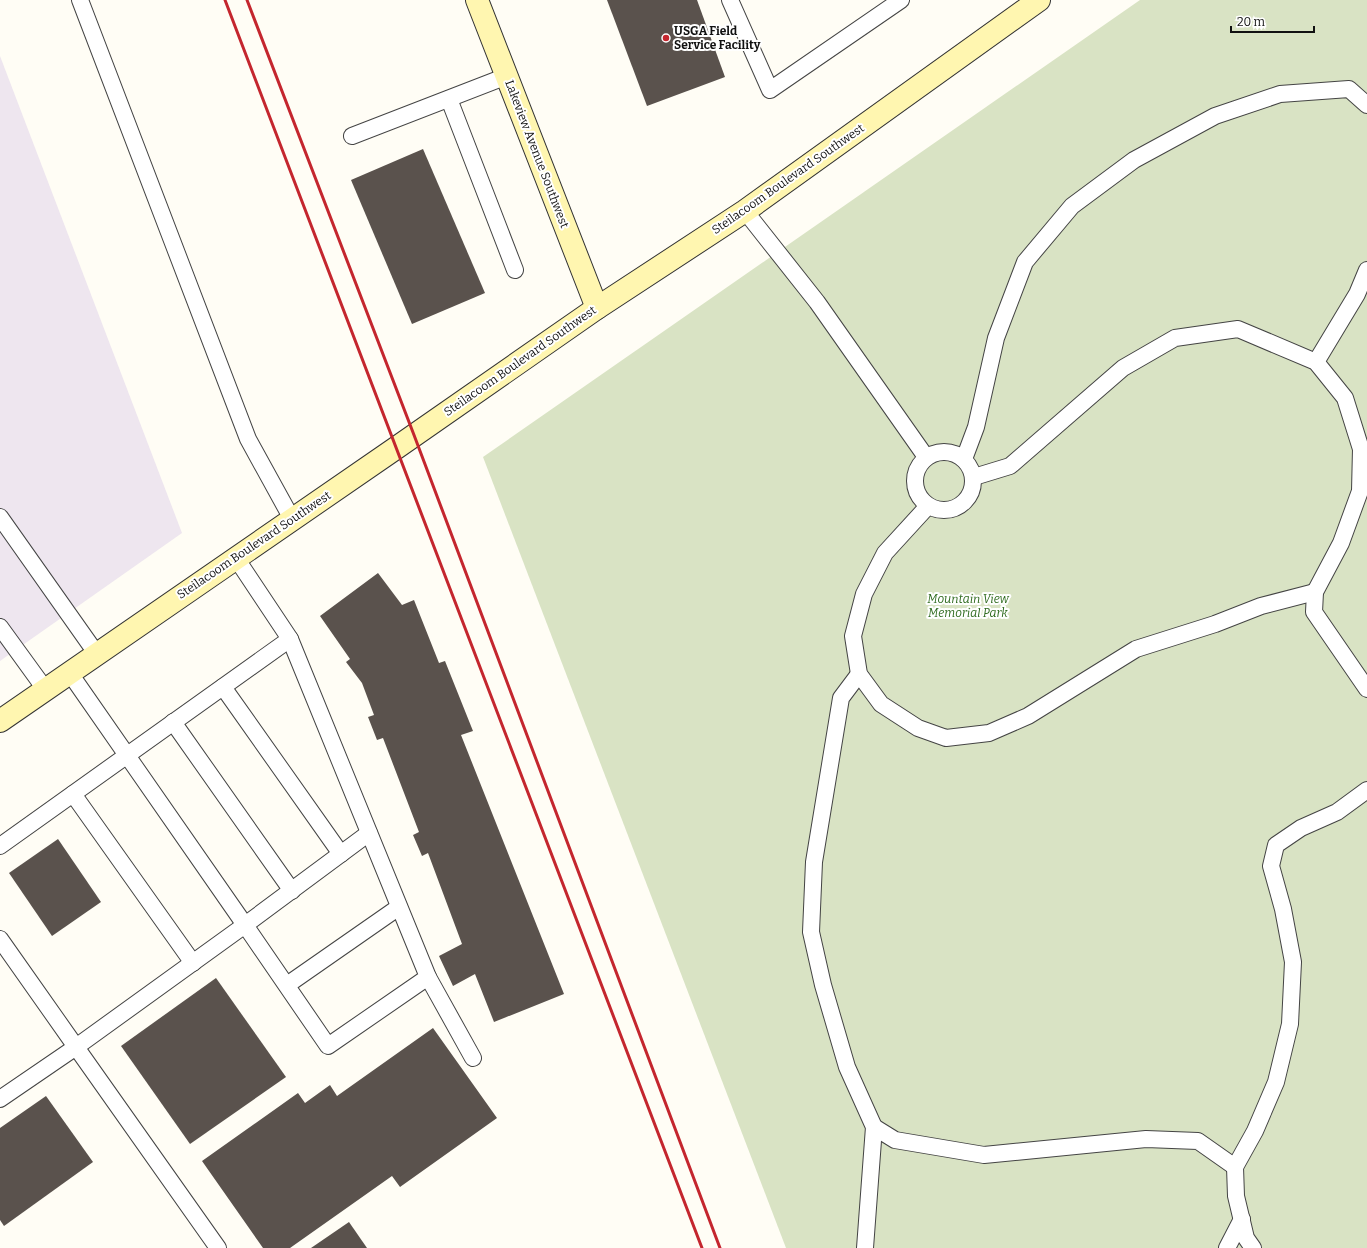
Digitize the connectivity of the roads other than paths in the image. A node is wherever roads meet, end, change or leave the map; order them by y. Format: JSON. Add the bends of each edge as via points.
{"nodes":[{"id":1,"x":80,"y":0,"type":"edge"},
{"id":2,"x":477,"y":0,"type":"edge"},
{"id":3,"x":730,"y":0,"type":"edge"},
{"id":4,"x":901,"y":0,"type":"edge"},
{"id":5,"x":1039,"y":0,"type":"edge"},
{"id":6,"x":506,"y":76,"type":"junction"},
{"id":7,"x":448,"y":99,"type":"junction"},
{"id":8,"x":1367,"y":105,"type":"edge"},
{"id":9,"x":352,"y":136,"type":"dead end"},
{"id":10,"x":745,"y":211,"type":"junction"},
{"id":11,"x":515,"y":270,"type":"dead end"},
{"id":12,"x":1367,"y":270,"type":"edge"},
{"id":13,"x":597,"y":308,"type":"junction"},
{"id":14,"x":1316,"y":362,"type":"junction"},
{"id":15,"x":926,"y":458,"type":"junction"},
{"id":16,"x":964,"y":459,"type":"junction"},
{"id":17,"x":974,"y":477,"type":"junction"},
{"id":18,"x":928,"y":506,"type":"junction"},
{"id":19,"x":0,"y":516,"type":"edge"},
{"id":20,"x":292,"y":519,"type":"junction"},
{"id":21,"x":236,"y":558,"type":"junction"},
{"id":22,"x":1315,"y":592,"type":"junction"},
{"id":23,"x":0,"y":627,"type":"edge"},
{"id":24,"x":290,"y":639,"type":"junction"},
{"id":25,"x":96,"y":653,"type":"junction"},
{"id":26,"x":69,"y":672,"type":"junction"},
{"id":27,"x":859,"y":674,"type":"junction"},
{"id":28,"x":223,"y":687,"type":"junction"},
{"id":29,"x":45,"y":689,"type":"junction"},
{"id":30,"x":1367,"y":689,"type":"edge"},
{"id":31,"x":0,"y":721,"type":"edge"},
{"id":32,"x":173,"y":722,"type":"junction"},
{"id":33,"x":127,"y":755,"type":"junction"},
{"id":34,"x":1367,"y":790,"type":"edge"},
{"id":35,"x":73,"y":794,"type":"junction"},
{"id":36,"x":370,"y":833,"type":"junction"},
{"id":37,"x":0,"y":846,"type":"edge"},
{"id":38,"x":341,"y":854,"type":"junction"},
{"id":39,"x":292,"y":891,"type":"junction"},
{"id":40,"x":399,"y":907,"type":"junction"},
{"id":41,"x":245,"y":925,"type":"junction"},
{"id":42,"x":0,"y":939,"type":"edge"},
{"id":43,"x":193,"y":963,"type":"junction"},
{"id":44,"x":428,"y":977,"type":"junction"},
{"id":45,"x":287,"y":985,"type":"junction"},
{"id":46,"x":76,"y":1047,"type":"junction"},
{"id":47,"x":473,"y":1058,"type":"dead end"},
{"id":48,"x":0,"y":1099,"type":"edge"},
{"id":49,"x":874,"y":1127,"type":"junction"},
{"id":50,"x":1235,"y":1167,"type":"junction"},
{"id":51,"x":1242,"y":1219,"type":"junction"},
{"id":52,"x":218,"y":1248,"type":"edge"},
{"id":53,"x":865,"y":1248,"type":"edge"},
{"id":54,"x":1227,"y":1248,"type":"edge"},
{"id":55,"x":1253,"y":1248,"type":"edge"}],
"edges":[{"from":1,"to":20,"type":"lane","via":[[248,439]]},
{"from":2,"to":6,"type":"main road","name":"Lakeview Avenue Southwest"},
{"from":3,"to":4,"type":"lane","via":[[770,90]]},
{"from":5,"to":10,"type":"main road","name":"Steilacoom Boulevard Southwest"},
{"from":6,"to":7,"type":"lane"},
{"from":6,"to":13,"type":"main road","name":"Lakeview Avenue Southwest"},
{"from":7,"to":9,"type":"lane"},
{"from":7,"to":11,"type":"lane"},
{"from":8,"to":16,"type":"lane","via":[[1349,90],[1280,94],[1215,116],[1134,160],[1072,206],[1025,262],[996,338],[976,427]]},
{"from":10,"to":13,"type":"main road","name":"Steilacoom Boulevard Southwest"},
{"from":10,"to":15,"type":"lane","via":[[817,302]]},
{"from":12,"to":14,"type":"lane","via":[[1357,294]]},
{"from":13,"to":20,"type":"main road","name":"Steilacoom Boulevard Southwest"},
{"from":14,"to":17,"type":"lane","via":[[1238,329],[1175,338],[1123,368],[1010,466]]},
{"from":14,"to":22,"type":"lane","via":[[1345,398],[1361,449],[1360,491],[1341,543]]},
{"from":15,"to":16,"type":"lane","via":[[946,451]]},
{"from":15,"to":18,"type":"lane","via":[[919,465],[915,485],[920,498]]},
{"from":16,"to":17,"type":"lane","via":[[971,467]]},
{"from":17,"to":18,"type":"lane","via":[[974,487],[970,496],[961,506],[941,511]]},
{"from":18,"to":27,"type":"lane","via":[[885,553],[864,594],[853,636]]},
{"from":19,"to":25,"type":"lane"},
{"from":20,"to":21,"type":"main road","name":"Steilacoom Boulevard Southwest"},
{"from":21,"to":24,"type":"lane"},
{"from":21,"to":25,"type":"main road","name":"Steilacoom Boulevard Southwest"},
{"from":22,"to":27,"type":"lane","via":[[1261,606],[1215,624],[1136,649],[1028,716],[989,734],[946,738],[918,728],[881,704]]},
{"from":22,"to":30,"type":"lane","via":[[1314,612]]},
{"from":23,"to":29,"type":"lane"},
{"from":24,"to":28,"type":"lane"},
{"from":24,"to":36,"type":"lane"},
{"from":25,"to":26,"type":"main road","name":"Steilacoom Boulevard Southwest"},
{"from":26,"to":29,"type":"main road","name":"Steilacoom Boulevard Southwest"},
{"from":26,"to":33,"type":"lane"},
{"from":27,"to":49,"type":"lane","via":[[841,698],[814,862],[811,932],[823,985],[847,1067]]},
{"from":28,"to":32,"type":"lane"},
{"from":28,"to":38,"type":"lane"},
{"from":29,"to":31,"type":"main road","name":"Steilacoom Boulevard Southwest"},
{"from":32,"to":33,"type":"lane"},
{"from":32,"to":39,"type":"lane"},
{"from":33,"to":35,"type":"lane"},
{"from":33,"to":41,"type":"lane"},
{"from":34,"to":50,"type":"lane","via":[[1337,812],[1301,828],[1276,845],[1271,866],[1283,909],[1293,962],[1290,1024],[1276,1082],[1255,1131]]},
{"from":35,"to":37,"type":"lane"},
{"from":35,"to":43,"type":"lane"},
{"from":36,"to":38,"type":"lane"},
{"from":36,"to":40,"type":"lane"},
{"from":38,"to":39,"type":"lane"},
{"from":39,"to":41,"type":"lane"},
{"from":40,"to":44,"type":"lane"},
{"from":40,"to":45,"type":"lane"},
{"from":41,"to":43,"type":"lane"},
{"from":41,"to":45,"type":"lane"},
{"from":42,"to":46,"type":"lane"},
{"from":43,"to":46,"type":"lane"},
{"from":44,"to":45,"type":"lane","via":[[328,1046]]},
{"from":44,"to":47,"type":"lane"},
{"from":46,"to":48,"type":"lane"},
{"from":46,"to":52,"type":"lane"},
{"from":49,"to":50,"type":"lane","via":[[895,1140],[984,1155],[1146,1139],[1198,1141]]},
{"from":49,"to":53,"type":"lane"},
{"from":50,"to":51,"type":"lane","via":[[1236,1196]]},
{"from":51,"to":54,"type":"lane"},
{"from":51,"to":55,"type":"lane","via":[[1246,1238]]}]}
